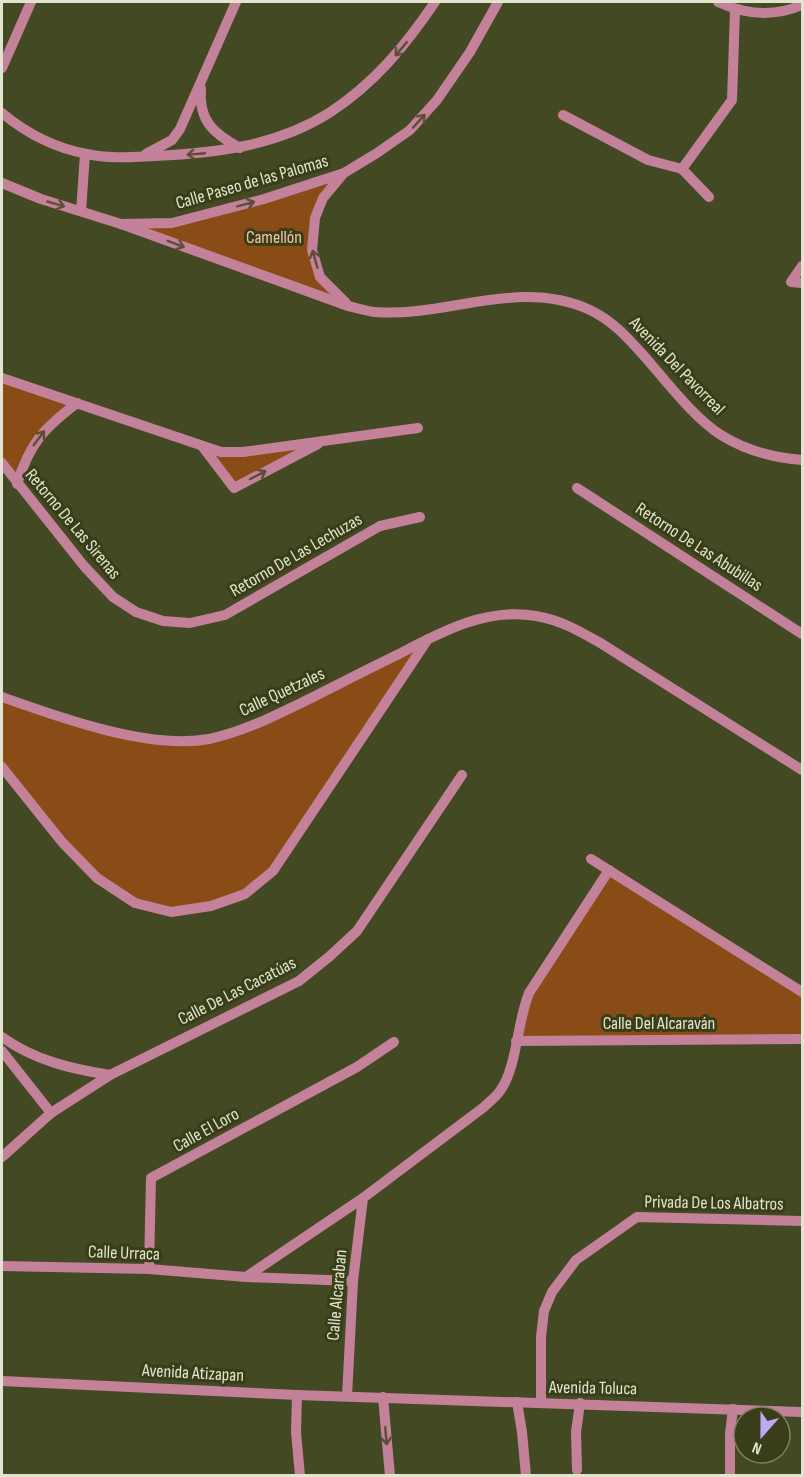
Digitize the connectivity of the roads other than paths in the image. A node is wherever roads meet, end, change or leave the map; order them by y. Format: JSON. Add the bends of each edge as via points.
{"nodes":[{"id":1,"x":31,"y":2,"type":"edge"},
{"id":2,"x":236,"y":2,"type":"edge"},
{"id":3,"x":435,"y":2,"type":"edge"},
{"id":4,"x":498,"y":2,"type":"edge"},
{"id":5,"x":718,"y":2,"type":"edge"},
{"id":6,"x":802,"y":5,"type":"edge"},
{"id":7,"x":735,"y":10,"type":"junction"},
{"id":8,"x":2,"y":68,"type":"edge"},
{"id":9,"x":202,"y":82,"type":"junction"},
{"id":10,"x":2,"y":113,"type":"edge"},
{"id":11,"x":563,"y":115,"type":"dead end"},
{"id":12,"x":241,"y":148,"type":"junction"},
{"id":13,"x":85,"y":154,"type":"junction"},
{"id":14,"x":134,"y":157,"type":"junction"},
{"id":15,"x":682,"y":169,"type":"junction"},
{"id":16,"x":344,"y":173,"type":"junction"},
{"id":17,"x":2,"y":183,"type":"edge"},
{"id":18,"x":709,"y":197,"type":"dead end"},
{"id":19,"x":81,"y":211,"type":"junction"},
{"id":20,"x":121,"y":224,"type":"junction"},
{"id":21,"x":802,"y":266,"type":"edge"},
{"id":22,"x":802,"y":283,"type":"edge"},
{"id":23,"x":348,"y":306,"type":"junction"},
{"id":24,"x":2,"y":378,"type":"edge"},
{"id":25,"x":77,"y":403,"type":"junction"},
{"id":26,"x":418,"y":428,"type":"dead end"},
{"id":27,"x":327,"y":439,"type":"junction"},
{"id":28,"x":202,"y":446,"type":"junction"},
{"id":29,"x":802,"y":460,"type":"edge"},
{"id":30,"x":2,"y":463,"type":"edge"},
{"id":31,"x":17,"y":484,"type":"junction"},
{"id":32,"x":577,"y":488,"type":"dead end"},
{"id":33,"x":420,"y":517,"type":"dead end"},
{"id":34,"x":190,"y":623,"type":"joint"},
{"id":35,"x":802,"y":634,"type":"edge"},
{"id":36,"x":428,"y":639,"type":"junction"},
{"id":37,"x":2,"y":697,"type":"edge"},
{"id":38,"x":2,"y":767,"type":"edge"},
{"id":39,"x":802,"y":770,"type":"edge"},
{"id":40,"x":462,"y":775,"type":"dead end"},
{"id":41,"x":591,"y":858,"type":"dead end"},
{"id":42,"x":609,"y":870,"type":"junction"},
{"id":43,"x":802,"y":992,"type":"edge"},
{"id":44,"x":2,"y":1036,"type":"edge"},
{"id":45,"x":802,"y":1039,"type":"edge"},
{"id":46,"x":516,"y":1041,"type":"junction"},
{"id":47,"x":394,"y":1042,"type":"dead end"},
{"id":48,"x":2,"y":1051,"type":"edge"},
{"id":49,"x":110,"y":1075,"type":"junction"},
{"id":50,"x":51,"y":1113,"type":"junction"},
{"id":51,"x":2,"y":1157,"type":"edge"},
{"id":52,"x":363,"y":1198,"type":"junction"},
{"id":53,"x":802,"y":1221,"type":"edge"},
{"id":54,"x":2,"y":1266,"type":"edge"},
{"id":55,"x":149,"y":1269,"type":"junction"},
{"id":56,"x":246,"y":1277,"type":"junction"},
{"id":57,"x":353,"y":1281,"type":"junction"},
{"id":58,"x":2,"y":1381,"type":"edge"},
{"id":59,"x":297,"y":1395,"type":"junction"},
{"id":60,"x":347,"y":1396,"type":"junction"},
{"id":61,"x":383,"y":1397,"type":"junction"},
{"id":62,"x":517,"y":1402,"type":"junction"},
{"id":63,"x":541,"y":1403,"type":"junction"},
{"id":64,"x":580,"y":1403,"type":"junction"},
{"id":65,"x":732,"y":1409,"type":"edge"},
{"id":66,"x":732,"y":1417,"type":"edge"},
{"id":67,"x":577,"y":1470,"type":"dead end"},
{"id":68,"x":730,"y":1475,"type":"edge"},
{"id":69,"x":300,"y":1476,"type":"edge"},
{"id":70,"x":390,"y":1476,"type":"edge"},
{"id":71,"x":526,"y":1476,"type":"edge"}],
"edges":[{"from":1,"to":8,"type":"street"},
{"from":2,"to":9,"type":"street"},
{"from":3,"to":12,"type":"street","name":"Calle Paseo de las Palomas","one_way":true,"via":[[386,66],[329,113],[293,132]]},
{"from":16,"to":4,"type":"street","name":"Calle Paseo de las Palomas","one_way":true,"via":[[410,130],[437,100]]},
{"from":5,"to":7,"type":"street"},
{"from":6,"to":7,"type":"street","via":[[763,14]]},
{"from":7,"to":15,"type":"street","via":[[732,100]]},
{"from":9,"to":12,"type":"street","via":[[201,107],[213,131]]},
{"from":9,"to":14,"type":"street","via":[[172,140]]},
{"from":10,"to":13,"type":"street","name":"Calle Paseo de las Palomas","via":[[43,140]]},
{"from":11,"to":15,"type":"street","via":[[648,160]]},
{"from":12,"to":14,"type":"street","name":"Calle Paseo de las Palomas","one_way":true},
{"from":13,"to":14,"type":"street","name":"Calle Paseo de las Palomas"},
{"from":13,"to":19,"type":"street"},
{"from":15,"to":18,"type":"street"},
{"from":20,"to":16,"type":"street","name":"Calle Paseo de las Palomas","one_way":true,"via":[[172,223]]},
{"from":23,"to":16,"type":"street","one_way":true,"via":[[320,277],[312,250],[315,218],[323,198]]},
{"from":17,"to":19,"type":"street","name":"Calle Paseo de las Palomas","one_way":true},
{"from":19,"to":20,"type":"street","name":"Calle Paseo de las Palomas"},
{"from":20,"to":23,"type":"street","name":"Avenida Del Pavorreal","one_way":true},
{"from":21,"to":22,"type":"street","via":[[791,282]]},
{"from":23,"to":29,"type":"street","name":"Avenida Del Pavorreal","via":[[374,312],[411,311],[525,296],[558,300],[589,310],[617,327],[691,409],[720,434],[751,449]]},
{"from":24,"to":25,"type":"street"},
{"from":25,"to":28,"type":"street"},
{"from":31,"to":25,"type":"street","one_way":true,"via":[[37,438]]},
{"from":26,"to":27,"type":"street"},
{"from":27,"to":28,"type":"street","via":[[243,452],[221,452]]},
{"from":28,"to":27,"type":"street","one_way":true,"via":[[234,488]]},
{"from":30,"to":31,"type":"street","name":"Retorno De Las Sirenas"},
{"from":31,"to":34,"type":"street","name":"Retorno De Las Sirenas","via":[[114,597],[136,612],[163,621]]},
{"from":32,"to":35,"type":"street","name":"Retorno De Las Abubillas"},
{"from":33,"to":34,"type":"street","name":"Retorno De Las Lechuzas","via":[[380,526],[225,615]]},
{"from":36,"to":37,"type":"street","name":"Calle Quetzales","via":[[258,724],[208,739],[153,739],[109,731]]},
{"from":36,"to":38,"type":"street","via":[[273,871],[245,894],[212,906],[171,912],[135,903],[97,878],[62,842]]},
{"from":36,"to":39,"type":"street","name":"Calle Quetzales","via":[[471,621],[504,614],[536,615],[570,625]]},
{"from":40,"to":49,"type":"street","name":"Calle De Las Cacatúas","via":[[357,931],[330,956],[299,981]]},
{"from":41,"to":42,"type":"street"},
{"from":42,"to":43,"type":"street"},
{"from":42,"to":46,"type":"street","via":[[528,993]]},
{"from":44,"to":49,"type":"street","via":[[40,1058],[72,1069]]},
{"from":45,"to":46,"type":"street","name":"Calle Del Alcaraván"},
{"from":46,"to":52,"type":"street","via":[[501,1090]]},
{"from":47,"to":55,"type":"street","name":"Calle El Loro","via":[[357,1067],[151,1178]]},
{"from":48,"to":50,"type":"street"},
{"from":49,"to":50,"type":"street","name":"Calle De Las Cacatúas"},
{"from":50,"to":51,"type":"street","name":"Calle De Las Cacatúas"},
{"from":52,"to":56,"type":"street"},
{"from":52,"to":57,"type":"street","name":"Calle Alcaraban"},
{"from":53,"to":63,"type":"street","name":"Privada De Los Albatros","via":[[637,1217],[576,1260],[552,1292],[543,1320]]},
{"from":54,"to":55,"type":"street","name":"Calle Urraca"},
{"from":55,"to":56,"type":"street","name":"Calle Urraca"},
{"from":56,"to":57,"type":"street","name":"Calle Urraca"},
{"from":57,"to":60,"type":"street","name":"Calle Alcaraban"},
{"from":58,"to":59,"type":"street","name":"Avenida Atizapan"},
{"from":59,"to":60,"type":"street","name":"Avenida Atizapan"},
{"from":59,"to":69,"type":"street"},
{"from":60,"to":61,"type":"street","name":"Avenida Atizapan"},
{"from":61,"to":62,"type":"street","name":"Avenida Toluca"},
{"from":61,"to":70,"type":"street","one_way":true},
{"from":62,"to":63,"type":"street","name":"Avenida Toluca"},
{"from":62,"to":71,"type":"street"},
{"from":63,"to":64,"type":"street","name":"Avenida Toluca"},
{"from":64,"to":65,"type":"street","name":"Avenida Toluca"},
{"from":64,"to":67,"type":"street"},
{"from":66,"to":68,"type":"street"}]}
